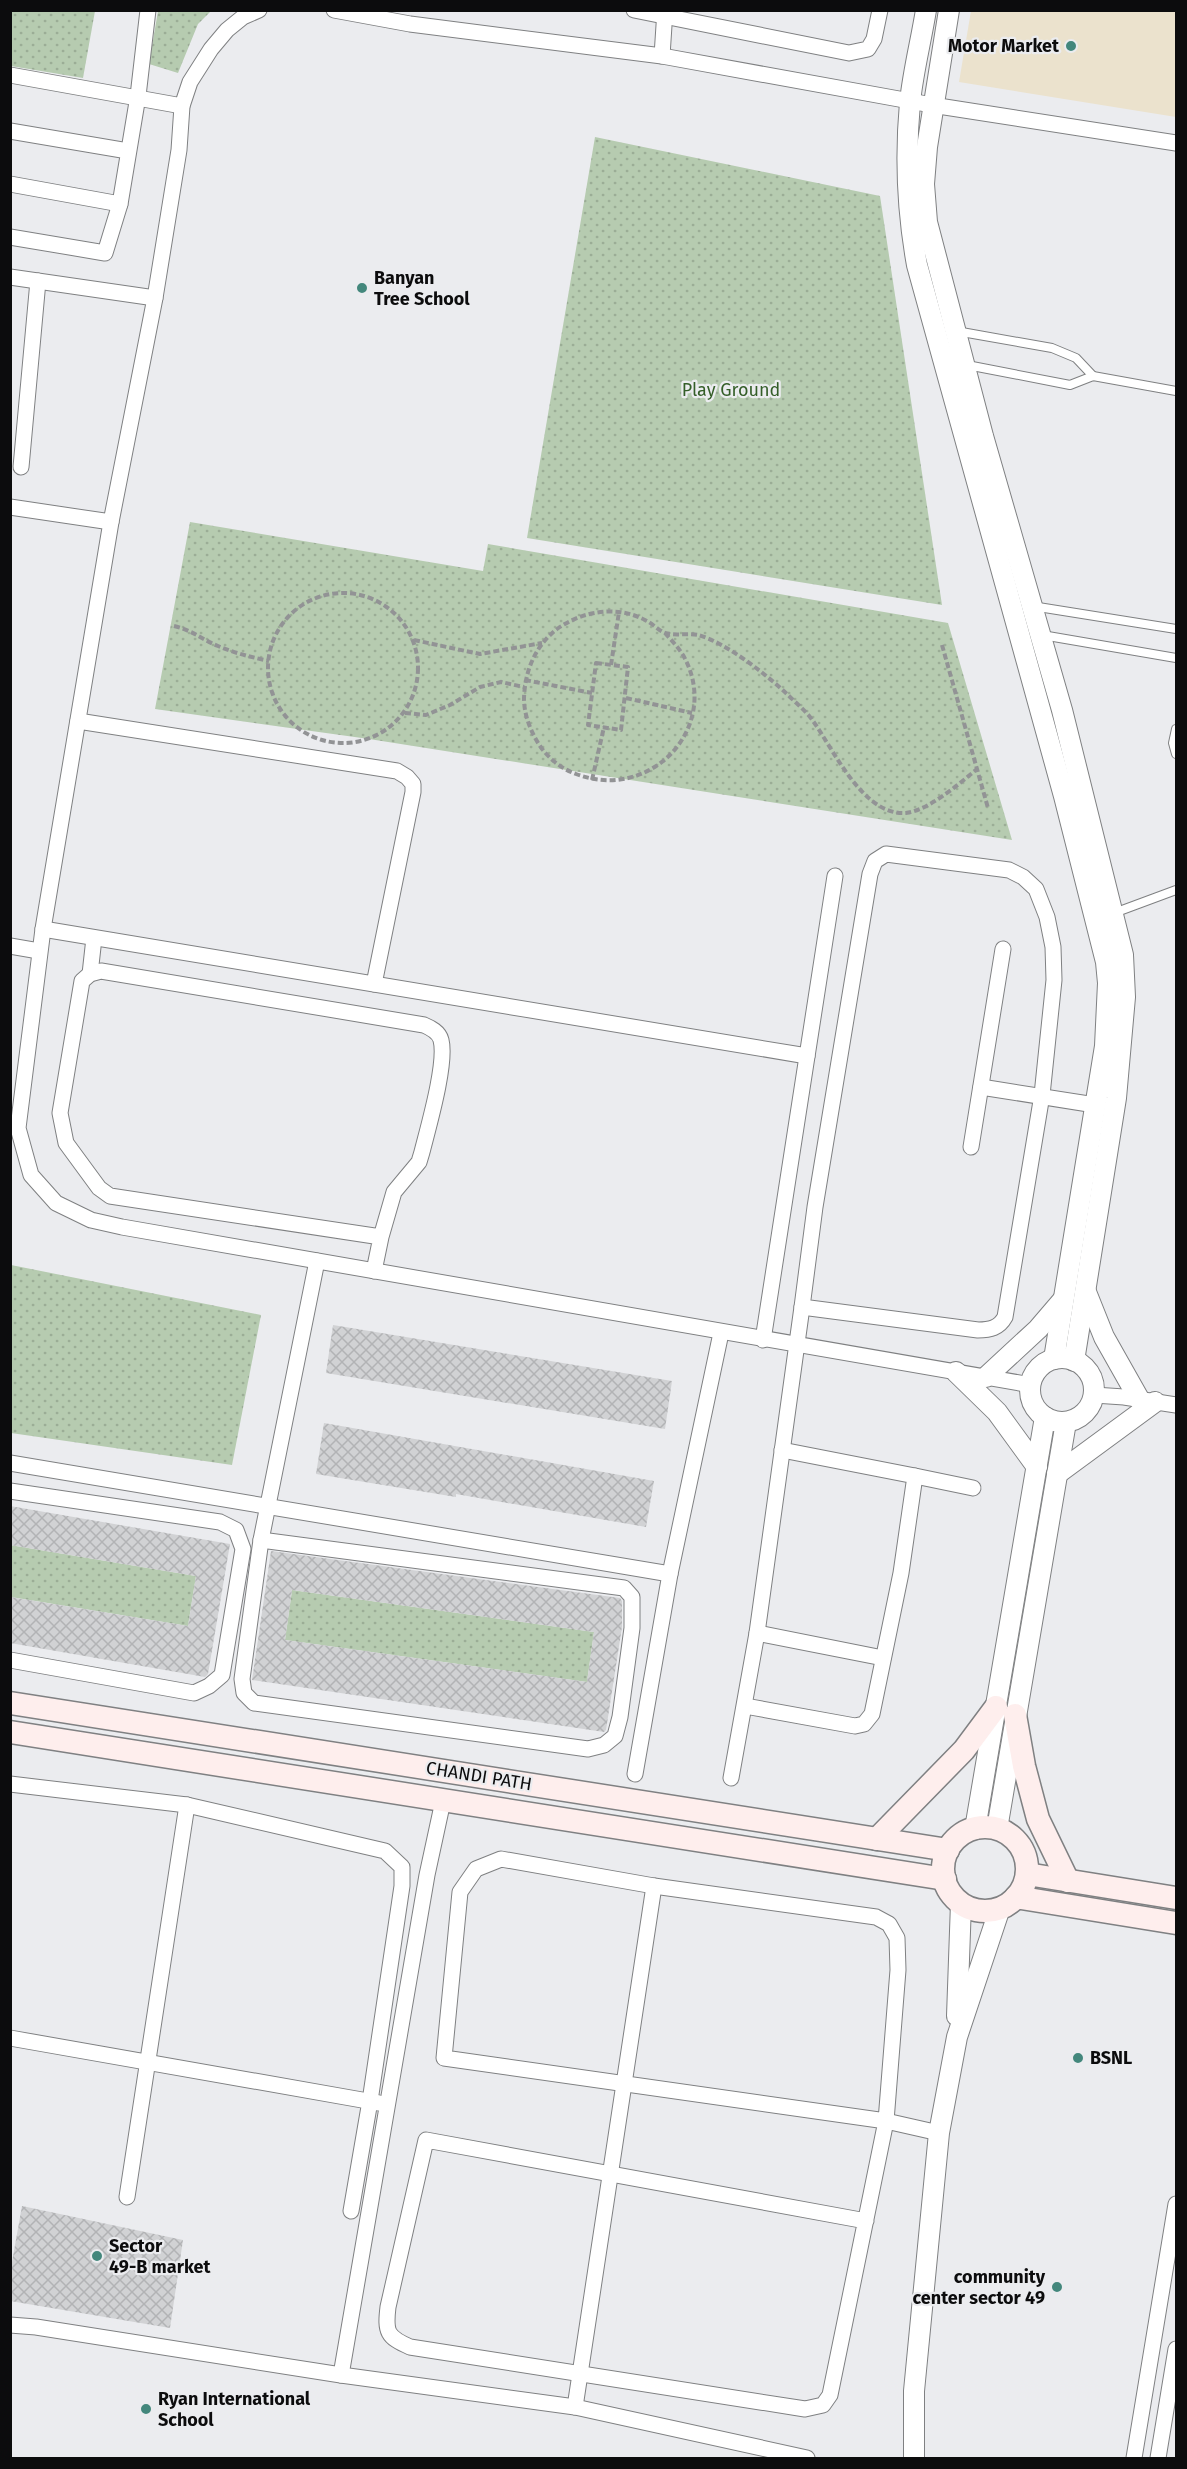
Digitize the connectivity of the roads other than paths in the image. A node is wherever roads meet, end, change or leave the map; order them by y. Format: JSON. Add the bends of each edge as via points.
{"nodes":[{"id":1,"x":148,"y":10,"type":"edge"},
{"id":2,"x":260,"y":10,"type":"edge"},
{"id":3,"x":334,"y":10,"type":"edge"},
{"id":4,"x":634,"y":10,"type":"edge"},
{"id":5,"x":880,"y":10,"type":"edge"},
{"id":6,"x":926,"y":10,"type":"edge"},
{"id":7,"x":949,"y":10,"type":"edge"},
{"id":8,"x":665,"y":13,"type":"edge"},
{"id":9,"x":410,"y":17,"type":"edge"},
{"id":10,"x":662,"y":56,"type":"junction"},
{"id":11,"x":10,"y":75,"type":"edge"},
{"id":12,"x":138,"y":96,"type":"junction"},
{"id":13,"x":910,"y":100,"type":"junction"},
{"id":14,"x":932,"y":105,"type":"junction"},
{"id":15,"x":182,"y":106,"type":"junction"},
{"id":16,"x":10,"y":131,"type":"edge"},
{"id":17,"x":1176,"y":142,"type":"edge"},
{"id":18,"x":128,"y":151,"type":"junction"},
{"id":19,"x":10,"y":184,"type":"edge"},
{"id":20,"x":120,"y":204,"type":"junction"},
{"id":21,"x":10,"y":237,"type":"edge"},
{"id":22,"x":10,"y":277,"type":"edge"},
{"id":23,"x":38,"y":281,"type":"junction"},
{"id":24,"x":154,"y":298,"type":"junction"},
{"id":25,"x":934,"y":329,"type":"junction"},
{"id":26,"x":956,"y":331,"type":"junction"},
{"id":27,"x":943,"y":361,"type":"junction"},
{"id":28,"x":964,"y":364,"type":"junction"},
{"id":29,"x":1093,"y":376,"type":"junction"},
{"id":30,"x":1176,"y":391,"type":"edge"},
{"id":31,"x":21,"y":467,"type":"dead end"},
{"id":32,"x":10,"y":507,"type":"edge"},
{"id":33,"x":111,"y":522,"type":"junction"},
{"id":34,"x":1010,"y":602,"type":"junction"},
{"id":35,"x":1032,"y":606,"type":"junction"},
{"id":36,"x":1176,"y":628,"type":"edge"},
{"id":37,"x":1018,"y":632,"type":"junction"},
{"id":38,"x":1041,"y":635,"type":"junction"},
{"id":39,"x":1176,"y":658,"type":"edge"},
{"id":40,"x":78,"y":721,"type":"junction"},
{"id":41,"x":1176,"y":729,"type":"edge"},
{"id":42,"x":1176,"y":754,"type":"edge"},
{"id":43,"x":834,"y":876,"type":"dead end"},
{"id":44,"x":1176,"y":890,"type":"edge"},
{"id":45,"x":1104,"y":917,"type":"junction"},
{"id":46,"x":43,"y":929,"type":"junction"},
{"id":47,"x":94,"y":938,"type":"junction"},
{"id":48,"x":10,"y":946,"type":"edge"},
{"id":49,"x":1004,"y":950,"type":"dead end"},
{"id":50,"x":39,"y":951,"type":"junction"},
{"id":51,"x":90,"y":974,"type":"junction"},
{"id":52,"x":374,"y":984,"type":"junction"},
{"id":53,"x":807,"y":1056,"type":"junction"},
{"id":54,"x":981,"y":1087,"type":"junction"},
{"id":55,"x":1042,"y":1095,"type":"junction"},
{"id":56,"x":1095,"y":1105,"type":"junction"},
{"id":57,"x":971,"y":1147,"type":"dead end"},
{"id":58,"x":381,"y":1237,"type":"junction"},
{"id":59,"x":317,"y":1260,"type":"junction"},
{"id":60,"x":374,"y":1270,"type":"junction"},
{"id":61,"x":1086,"y":1292,"type":"junction"},
{"id":62,"x":1064,"y":1299,"type":"junction"},
{"id":63,"x":802,"y":1307,"type":"junction"},
{"id":64,"x":722,"y":1333,"type":"junction"},
{"id":65,"x":764,"y":1340,"type":"junction"},
{"id":66,"x":798,"y":1344,"type":"junction"},
{"id":67,"x":1054,"y":1359,"type":"junction"},
{"id":68,"x":1074,"y":1361,"type":"junction"},
{"id":69,"x":956,"y":1372,"type":"junction"},
{"id":70,"x":986,"y":1377,"type":"junction"},
{"id":71,"x":1031,"y":1385,"type":"junction"},
{"id":72,"x":1094,"y":1395,"type":"junction"},
{"id":73,"x":1147,"y":1400,"type":"junction"},
{"id":74,"x":1176,"y":1405,"type":"edge"},
{"id":75,"x":1045,"y":1417,"type":"junction"},
{"id":76,"x":1066,"y":1422,"type":"junction"},
{"id":77,"x":782,"y":1450,"type":"junction"},
{"id":78,"x":10,"y":1463,"type":"edge"},
{"id":79,"x":1037,"y":1467,"type":"junction"},
{"id":80,"x":1057,"y":1474,"type":"junction"},
{"id":81,"x":915,"y":1476,"type":"junction"},
{"id":82,"x":974,"y":1488,"type":"dead end"},
{"id":83,"x":10,"y":1491,"type":"edge"},
{"id":84,"x":225,"y":1498,"type":"junction"},
{"id":85,"x":268,"y":1505,"type":"junction"},
{"id":86,"x":220,"y":1522,"type":"junction"},
{"id":87,"x":261,"y":1540,"type":"junction"},
{"id":88,"x":670,"y":1574,"type":"junction"},
{"id":89,"x":757,"y":1633,"type":"junction"},
{"id":90,"x":883,"y":1658,"type":"junction"},
{"id":91,"x":10,"y":1660,"type":"edge"},
{"id":92,"x":1008,"y":1699,"type":"junction"},
{"id":93,"x":10,"y":1703,"type":"edge"},
{"id":94,"x":745,"y":1706,"type":"junction"},
{"id":95,"x":10,"y":1732,"type":"edge"},
{"id":96,"x":635,"y":1774,"type":"dead end"},
{"id":97,"x":731,"y":1778,"type":"dead end"},
{"id":98,"x":10,"y":1784,"type":"edge"},
{"id":99,"x":443,"y":1802,"type":"junction"},
{"id":100,"x":187,"y":1805,"type":"junction"},
{"id":101,"x":986,"y":1829,"type":"junction"},
{"id":102,"x":877,"y":1839,"type":"junction"},
{"id":103,"x":948,"y":1850,"type":"junction"},
{"id":104,"x":1027,"y":1874,"type":"junction"},
{"id":105,"x":945,"y":1879,"type":"junction"},
{"id":106,"x":1068,"y":1881,"type":"junction"},
{"id":107,"x":654,"y":1886,"type":"junction"},
{"id":108,"x":1176,"y":1898,"type":"edge"},
{"id":109,"x":961,"y":1903,"type":"junction"},
{"id":110,"x":1008,"y":1903,"type":"junction"},
{"id":111,"x":1176,"y":1923,"type":"edge"},
{"id":112,"x":957,"y":2037,"type":"junction"},
{"id":113,"x":10,"y":2038,"type":"edge"},
{"id":114,"x":146,"y":2062,"type":"junction"},
{"id":115,"x":624,"y":2084,"type":"junction"},
{"id":116,"x":370,"y":2101,"type":"junction"},
{"id":117,"x":388,"y":2104,"type":"junction"},
{"id":118,"x":886,"y":2121,"type":"junction"},
{"id":119,"x":939,"y":2133,"type":"junction"},
{"id":120,"x":610,"y":2174,"type":"junction"},
{"id":121,"x":127,"y":2197,"type":"dead end"},
{"id":122,"x":1176,"y":2204,"type":"edge"},
{"id":123,"x":351,"y":2211,"type":"dead end"},
{"id":124,"x":866,"y":2221,"type":"junction"},
{"id":125,"x":1173,"y":2244,"type":"edge"},
{"id":126,"x":10,"y":2325,"type":"edge"},
{"id":127,"x":1176,"y":2349,"type":"edge"},
{"id":128,"x":580,"y":2374,"type":"junction"},
{"id":129,"x":341,"y":2375,"type":"junction"},
{"id":130,"x":575,"y":2407,"type":"junction"},
{"id":131,"x":1172,"y":2407,"type":"edge"},
{"id":132,"x":807,"y":2458,"type":"edge"},
{"id":133,"x":914,"y":2458,"type":"edge"},
{"id":134,"x":1134,"y":2458,"type":"edge"},
{"id":135,"x":1158,"y":2458,"type":"edge"}],
"edges":[{"from":1,"to":12,"type":"street"},
{"from":2,"to":15,"type":"street","via":[[243,17],[211,49],[190,82]]},
{"from":3,"to":9,"type":"street"},
{"from":4,"to":8,"type":"street"},
{"from":5,"to":8,"type":"street","via":[[868,49],[849,53]]},
{"from":6,"to":13,"type":"street"},
{"from":7,"to":14,"type":"street"},
{"from":8,"to":10,"type":"street"},
{"from":9,"to":10,"type":"street"},
{"from":10,"to":13,"type":"street"},
{"from":11,"to":12,"type":"street"},
{"from":12,"to":15,"type":"street"},
{"from":12,"to":18,"type":"street"},
{"from":13,"to":14,"type":"street"},
{"from":13,"to":25,"type":"street","via":[[909,224]]},
{"from":14,"to":17,"type":"street"},
{"from":14,"to":26,"type":"street","via":[[924,184],[927,222]]},
{"from":15,"to":24,"type":"street","via":[[179,150]]},
{"from":16,"to":18,"type":"street"},
{"from":18,"to":20,"type":"street"},
{"from":19,"to":20,"type":"street"},
{"from":20,"to":21,"type":"street","via":[[105,253]]},
{"from":22,"to":23,"type":"street"},
{"from":23,"to":24,"type":"street"},
{"from":23,"to":31,"type":"street"},
{"from":24,"to":33,"type":"street"},
{"from":25,"to":26,"type":"lane"},
{"from":25,"to":27,"type":"street"},
{"from":26,"to":28,"type":"street"},
{"from":26,"to":29,"type":"lane","via":[[1052,348],[1076,358]]},
{"from":27,"to":28,"type":"lane"},
{"from":27,"to":34,"type":"street"},
{"from":28,"to":29,"type":"lane","via":[[1070,385]]},
{"from":28,"to":35,"type":"street"},
{"from":29,"to":30,"type":"lane"},
{"from":32,"to":33,"type":"street"},
{"from":33,"to":40,"type":"street"},
{"from":34,"to":35,"type":"lane"},
{"from":34,"to":37,"type":"street"},
{"from":35,"to":36,"type":"lane"},
{"from":35,"to":38,"type":"street"},
{"from":37,"to":38,"type":"lane"},
{"from":37,"to":45,"type":"street","via":[[1064,796]]},
{"from":38,"to":39,"type":"lane"},
{"from":38,"to":45,"type":"street","via":[[1062,710]]},
{"from":40,"to":46,"type":"street"},
{"from":40,"to":52,"type":"street","via":[[397,771],[407,777],[413,792]]},
{"from":41,"to":42,"type":"lane"},
{"from":43,"to":53,"type":"street"},
{"from":44,"to":45,"type":"lane"},
{"from":45,"to":56,"type":"street","via":[[1108,983],[1105,1046]]},
{"from":45,"to":61,"type":"street","via":[[1122,955],[1125,997],[1116,1098]]},
{"from":46,"to":47,"type":"street"},
{"from":46,"to":50,"type":"street"},
{"from":47,"to":51,"type":"street"},
{"from":47,"to":52,"type":"street"},
{"from":48,"to":50,"type":"street"},
{"from":49,"to":54,"type":"street"},
{"from":50,"to":59,"type":"street","via":[[18,1128],[31,1175],[56,1203],[91,1220]]},
{"from":51,"to":58,"type":"street","via":[[82,981],[60,1113],[66,1143],[99,1188],[110,1196]]},
{"from":51,"to":58,"type":"street","via":[[100,971],[424,1025],[434,1030],[441,1038],[441,1048],[437,1089],[424,1142],[418,1162],[394,1192]]},
{"from":52,"to":53,"type":"street"},
{"from":53,"to":65,"type":"street"},
{"from":54,"to":55,"type":"street"},
{"from":54,"to":57,"type":"street"},
{"from":55,"to":56,"type":"street"},
{"from":55,"to":63,"type":"street","via":[[1001,1323],[991,1330],[978,1330]]},
{"from":55,"to":63,"type":"street","via":[[1054,980],[1053,946],[1036,889],[1009,870],[886,854],[874,861],[838,1064]]},
{"from":56,"to":62,"type":"street"},
{"from":58,"to":60,"type":"street"},
{"from":59,"to":60,"type":"street"},
{"from":59,"to":85,"type":"street"},
{"from":60,"to":64,"type":"street"},
{"from":61,"to":68,"type":"street"},
{"from":61,"to":73,"type":"street","via":[[1104,1337]]},
{"from":62,"to":67,"type":"street"},
{"from":62,"to":70,"type":"street"},
{"from":63,"to":66,"type":"street"},
{"from":64,"to":65,"type":"street"},
{"from":64,"to":88,"type":"street"},
{"from":65,"to":66,"type":"street"},
{"from":66,"to":69,"type":"street"},
{"from":66,"to":77,"type":"street"},
{"from":67,"to":68,"type":"street"},
{"from":67,"to":71,"type":"street","via":[[1037,1371]]},
{"from":68,"to":72,"type":"street","via":[[1090,1375]]},
{"from":69,"to":70,"type":"street"},
{"from":69,"to":79,"type":"street","via":[[997,1412]]},
{"from":70,"to":71,"type":"street"},
{"from":71,"to":75,"type":"street","via":[[1032,1401]]},
{"from":72,"to":73,"type":"street"},
{"from":72,"to":76,"type":"street","via":[[1084,1413]]},
{"from":73,"to":74,"type":"street"},
{"from":73,"to":80,"type":"street"},
{"from":75,"to":76,"type":"street"},
{"from":75,"to":79,"type":"street"},
{"from":76,"to":80,"type":"street"},
{"from":77,"to":81,"type":"street"},
{"from":77,"to":89,"type":"street"},
{"from":78,"to":84,"type":"street"},
{"from":79,"to":92,"type":"street"},
{"from":80,"to":92,"type":"street"},
{"from":81,"to":82,"type":"street"},
{"from":81,"to":90,"type":"street","via":[[901,1573]]},
{"from":83,"to":86,"type":"street"},
{"from":84,"to":85,"type":"street"},
{"from":84,"to":86,"type":"street"},
{"from":85,"to":87,"type":"street"},
{"from":85,"to":88,"type":"street"},
{"from":86,"to":91,"type":"street","via":[[236,1530],[243,1549],[222,1676],[209,1686],[194,1693]]},
{"from":87,"to":87,"type":"street","via":[[242,1679],[244,1693],[254,1702],[588,1749],[604,1745],[615,1736],[632,1628],[632,1597],[624,1588]]},
{"from":88,"to":96,"type":"street"},
{"from":89,"to":90,"type":"street"},
{"from":89,"to":94,"type":"street"},
{"from":90,"to":94,"type":"street","via":[[872,1714],[864,1724],[855,1726]]},
{"from":92,"to":101,"type":"street"},
{"from":92,"to":102,"type":"main road"},
{"from":92,"to":106,"type":"main road","via":[[1038,1819]]},
{"from":93,"to":102,"type":"main road","name":"CHANDI PATH"},
{"from":94,"to":97,"type":"street"},
{"from":95,"to":99,"type":"main road","name":"CHANDI PATH"},
{"from":98,"to":100,"type":"street"},
{"from":99,"to":105,"type":"main road","name":"CHANDI PATH"},
{"from":99,"to":117,"type":"street"},
{"from":100,"to":114,"type":"street"},
{"from":100,"to":116,"type":"street","via":[[385,1851],[402,1867]]},
{"from":101,"to":103,"type":"main road","via":[[964,1833]]},
{"from":101,"to":104,"type":"main road","via":[[1010,1835],[1026,1859]]},
{"from":102,"to":103,"type":"main road","name":"CHANDI PATH"},
{"from":103,"to":105,"type":"main road"},
{"from":104,"to":106,"type":"main road"},
{"from":104,"to":110,"type":"main road","via":[[1024,1886]]},
{"from":105,"to":109,"type":"main road"},
{"from":106,"to":108,"type":"main road"},
{"from":107,"to":115,"type":"street"},
{"from":107,"to":115,"type":"street","via":[[501,1859],[476,1869],[460,1892],[444,2058]]},
{"from":107,"to":118,"type":"street","via":[[876,1917],[889,1924],[897,1938],[898,1970]]},
{"from":109,"to":110,"type":"main road","via":[[980,1911]]},
{"from":109,"to":112,"type":"street"},
{"from":110,"to":111,"type":"main road"},
{"from":110,"to":112,"type":"street"},
{"from":112,"to":119,"type":"street"},
{"from":113,"to":114,"type":"street"},
{"from":114,"to":116,"type":"street"},
{"from":114,"to":121,"type":"street"},
{"from":115,"to":118,"type":"street"},
{"from":115,"to":120,"type":"street"},
{"from":116,"to":117,"type":"street"},
{"from":116,"to":123,"type":"street"},
{"from":117,"to":129,"type":"street"},
{"from":118,"to":119,"type":"street"},
{"from":118,"to":124,"type":"street"},
{"from":119,"to":133,"type":"street","via":[[914,2391]]},
{"from":120,"to":124,"type":"street"},
{"from":120,"to":128,"type":"street"},
{"from":120,"to":128,"type":"street","via":[[426,2140],[388,2307],[386,2325],[390,2335],[410,2347]]},
{"from":122,"to":125,"type":"street"},
{"from":124,"to":128,"type":"street","via":[[830,2395],[822,2405],[805,2409]]},
{"from":125,"to":134,"type":"street"},
{"from":126,"to":129,"type":"street"},
{"from":127,"to":131,"type":"street"},
{"from":128,"to":130,"type":"street"},
{"from":129,"to":130,"type":"street"},
{"from":130,"to":132,"type":"street"},
{"from":131,"to":135,"type":"street"}]}
